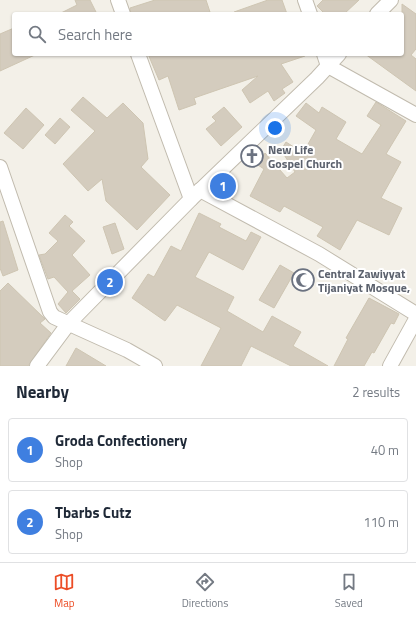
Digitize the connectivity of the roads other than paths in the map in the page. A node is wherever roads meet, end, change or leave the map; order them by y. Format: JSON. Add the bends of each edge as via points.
{"nodes":[{"id":1,"x":118,"y":0,"type":"edge"},
{"id":2,"x":305,"y":0,"type":"edge"},
{"id":3,"x":391,"y":0,"type":"edge"},
{"id":4,"x":122,"y":12,"type":"edge"},
{"id":5,"x":309,"y":12,"type":"edge"},
{"id":6,"x":379,"y":12,"type":"edge"},
{"id":7,"x":139,"y":56,"type":"edge"},
{"id":8,"x":326,"y":60,"type":"edge"},
{"id":9,"x":416,"y":115,"type":"edge"},
{"id":10,"x":0,"y":167,"type":"edge"},
{"id":11,"x":195,"y":194,"type":"junction"},
{"id":12,"x":416,"y":314,"type":"edge"},
{"id":13,"x":416,"y":319,"type":"edge"},
{"id":14,"x":69,"y":323,"type":"junction"},
{"id":15,"x":37,"y":366,"type":"edge"},
{"id":16,"x":155,"y":366,"type":"edge"},
{"id":17,"x":390,"y":366,"type":"edge"}],
"edges":[{"from":1,"to":4,"type":"street"},
{"from":2,"to":5,"type":"street"},
{"from":3,"to":6,"type":"street"},
{"from":7,"to":11,"type":"street"},
{"from":8,"to":9,"type":"street"},
{"from":8,"to":11,"type":"street"},
{"from":10,"to":14,"type":"street","via":[[47,305],[54,317]]},
{"from":11,"to":12,"type":"street","via":[[319,254]]},
{"from":11,"to":14,"type":"street"},
{"from":13,"to":17,"type":"street"},
{"from":14,"to":15,"type":"street"},
{"from":14,"to":16,"type":"street"}]}
